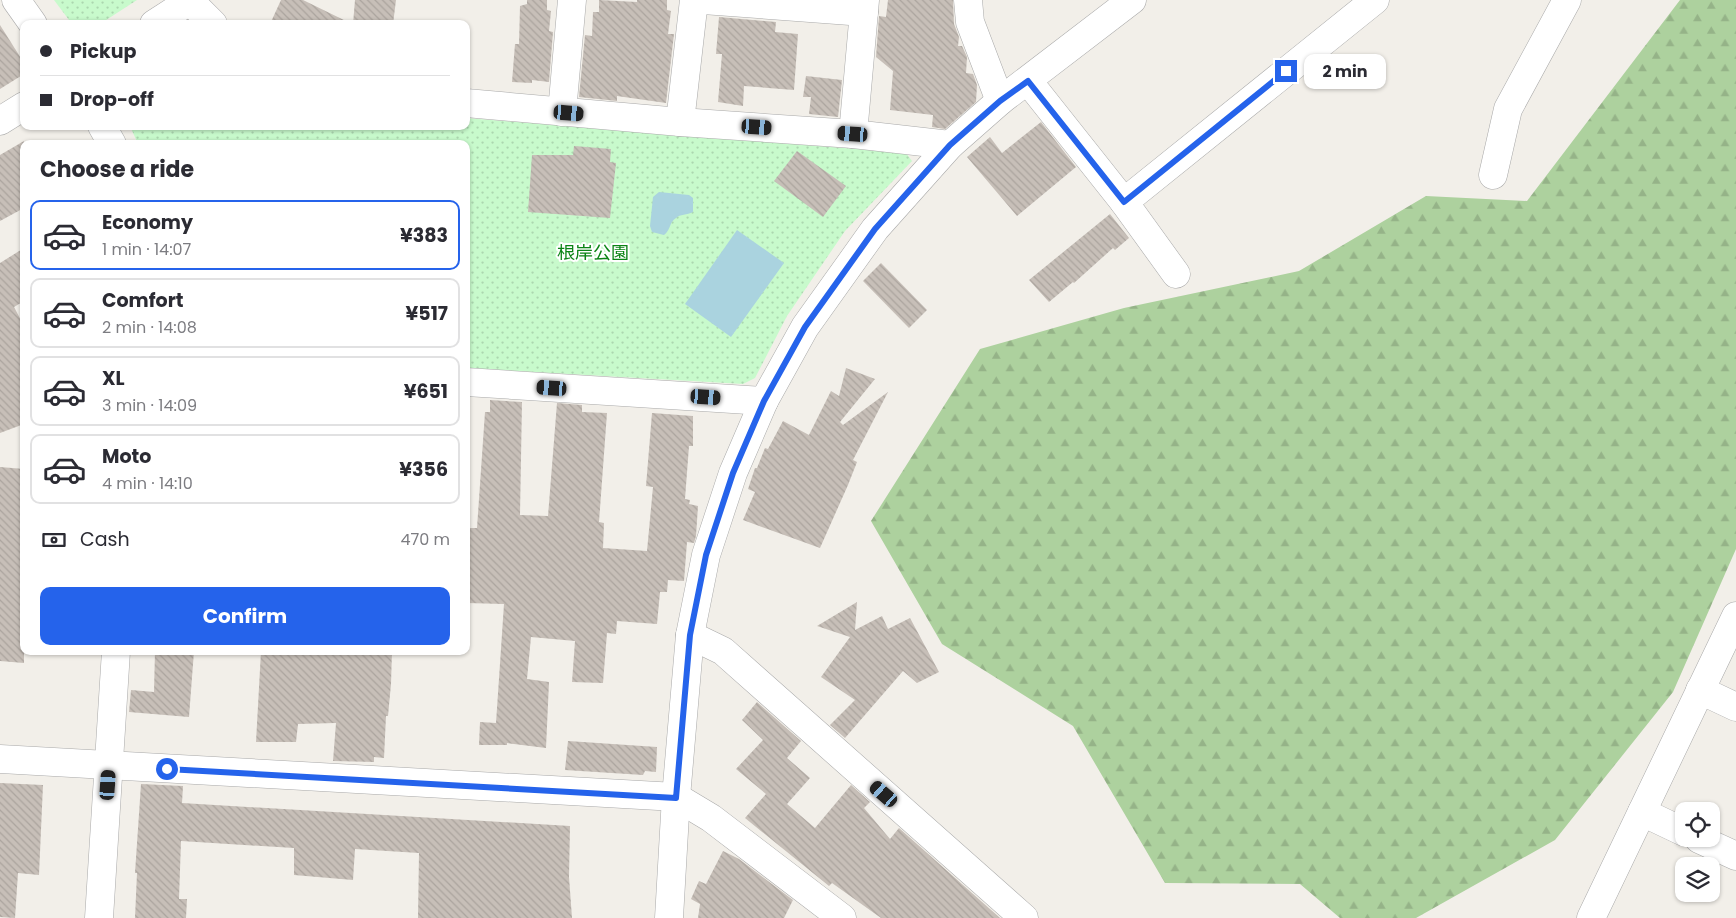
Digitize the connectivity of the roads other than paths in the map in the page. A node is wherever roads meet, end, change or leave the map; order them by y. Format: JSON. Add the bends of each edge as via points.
{"nodes":[{"id":1,"x":16,"y":0,"type":"edge"},
{"id":2,"x":190,"y":0,"type":"edge"},
{"id":3,"x":572,"y":0,"type":"edge"},
{"id":4,"x":694,"y":0,"type":"edge"},
{"id":5,"x":703,"y":0,"type":"edge"},
{"id":6,"x":968,"y":0,"type":"edge"},
{"id":7,"x":1132,"y":0,"type":"edge"},
{"id":8,"x":1375,"y":0,"type":"edge"},
{"id":9,"x":1567,"y":0,"type":"edge"},
{"id":10,"x":865,"y":6,"type":"edge"},
{"id":11,"x":30,"y":20,"type":"edge"},
{"id":12,"x":160,"y":20,"type":"edge"},
{"id":13,"x":208,"y":20,"type":"edge"},
{"id":14,"x":1028,"y":81,"type":"junction"},
{"id":15,"x":1000,"y":101,"type":"junction"},
{"id":16,"x":470,"y":103,"type":"edge"},
{"id":17,"x":20,"y":108,"type":"edge"},
{"id":18,"x":562,"y":112,"type":"junction"},
{"id":19,"x":0,"y":120,"type":"edge"},
{"id":20,"x":680,"y":122,"type":"junction"},
{"id":21,"x":853,"y":134,"type":"junction"},
{"id":22,"x":950,"y":145,"type":"junction"},
{"id":23,"x":1493,"y":175,"type":"dead end"},
{"id":24,"x":1124,"y":202,"type":"junction"},
{"id":25,"x":1176,"y":274,"type":"dead end"},
{"id":26,"x":470,"y":382,"type":"edge"},
{"id":27,"x":764,"y":401,"type":"junction"},
{"id":28,"x":1736,"y":616,"type":"edge"},
{"id":29,"x":690,"y":635,"type":"junction"},
{"id":30,"x":116,"y":655,"type":"edge"},
{"id":31,"x":1700,"y":690,"type":"junction"},
{"id":32,"x":1736,"y":707,"type":"edge"},
{"id":33,"x":0,"y":759,"type":"edge"},
{"id":34,"x":109,"y":766,"type":"junction"},
{"id":35,"x":676,"y":798,"type":"junction"},
{"id":36,"x":1642,"y":812,"type":"junction"},
{"id":37,"x":1675,"y":828,"type":"edge"},
{"id":38,"x":1716,"y":847,"type":"edge"},
{"id":39,"x":1736,"y":856,"type":"edge"},
{"id":40,"x":99,"y":918,"type":"edge"},
{"id":41,"x":669,"y":918,"type":"edge"},
{"id":42,"x":842,"y":918,"type":"edge"},
{"id":43,"x":1024,"y":918,"type":"edge"},
{"id":44,"x":1591,"y":918,"type":"edge"}],
"edges":[{"from":1,"to":11,"type":"street"},
{"from":2,"to":12,"type":"street"},
{"from":2,"to":13,"type":"street"},
{"from":3,"to":18,"type":"street"},
{"from":4,"to":20,"type":"street"},
{"from":5,"to":10,"type":"street"},
{"from":6,"to":15,"type":"street","via":[[970,22]]},
{"from":7,"to":14,"type":"street"},
{"from":8,"to":24,"type":"street"},
{"from":9,"to":23,"type":"street","via":[[1508,109]]},
{"from":10,"to":21,"type":"street"},
{"from":14,"to":15,"type":"street"},
{"from":14,"to":24,"type":"street"},
{"from":15,"to":22,"type":"street"},
{"from":16,"to":18,"type":"street"},
{"from":17,"to":19,"type":"street"},
{"from":18,"to":20,"type":"street"},
{"from":20,"to":21,"type":"street"},
{"from":21,"to":22,"type":"street"},
{"from":22,"to":27,"type":"street","via":[[875,229],[805,327]]},
{"from":24,"to":25,"type":"street"},
{"from":26,"to":27,"type":"street"},
{"from":27,"to":29,"type":"street","via":[[733,473],[706,555]]},
{"from":28,"to":31,"type":"street"},
{"from":29,"to":35,"type":"street"},
{"from":29,"to":43,"type":"street","via":[[723,652]]},
{"from":30,"to":34,"type":"street"},
{"from":31,"to":32,"type":"street"},
{"from":31,"to":36,"type":"street"},
{"from":33,"to":34,"type":"street"},
{"from":34,"to":35,"type":"street"},
{"from":34,"to":40,"type":"street"},
{"from":35,"to":41,"type":"street"},
{"from":35,"to":42,"type":"street","via":[[711,818]]},
{"from":36,"to":37,"type":"street"},
{"from":36,"to":44,"type":"street"},
{"from":38,"to":39,"type":"street"}]}
